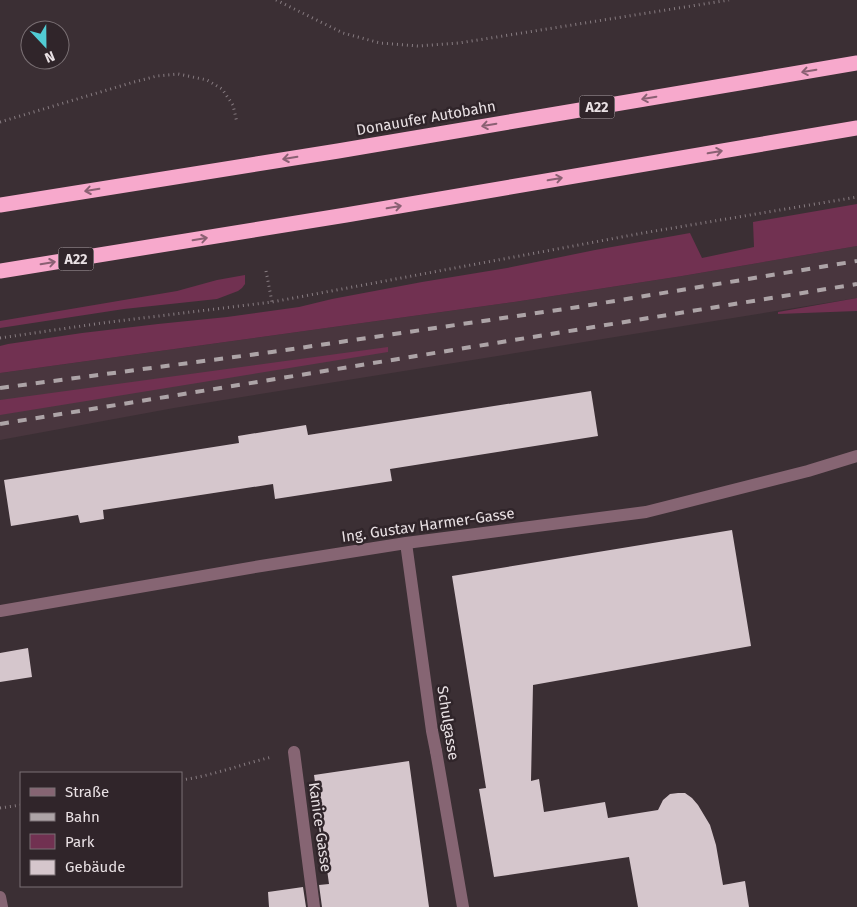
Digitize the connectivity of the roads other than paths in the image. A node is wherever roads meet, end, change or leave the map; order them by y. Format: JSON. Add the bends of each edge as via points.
{"nodes":[{"id":1,"x":857,"y":63,"type":"edge"},
{"id":2,"x":857,"y":128,"type":"edge"},
{"id":3,"x":0,"y":205,"type":"edge"},
{"id":4,"x":0,"y":271,"type":"edge"},
{"id":5,"x":857,"y":456,"type":"edge"},
{"id":6,"x":406,"y":543,"type":"junction"},
{"id":7,"x":0,"y":611,"type":"edge"},
{"id":8,"x":294,"y":752,"type":"road end"},
{"id":9,"x":0,"y":897,"type":"edge"},
{"id":10,"x":2,"y":907,"type":"edge"},
{"id":11,"x":314,"y":907,"type":"edge"},
{"id":12,"x":463,"y":907,"type":"edge"}],
"edges":[{"from":1,"to":3,"type":"highway","name":"Donauufer Autobahn","number":"A22","one_way":true},
{"from":4,"to":2,"type":"highway","number":"A22","one_way":true},
{"from":5,"to":6,"type":"street","name":"Ing. Gustav Harmer-Gasse","via":[[646,512]]},
{"from":6,"to":7,"type":"street","name":"Ing. Gustav Harmer-Gasse"},
{"from":6,"to":12,"type":"street","name":"Schulgasse","via":[[432,730]]},
{"from":8,"to":11,"type":"street","name":"Kanice-Gasse"},
{"from":9,"to":10,"type":"street"}]}
